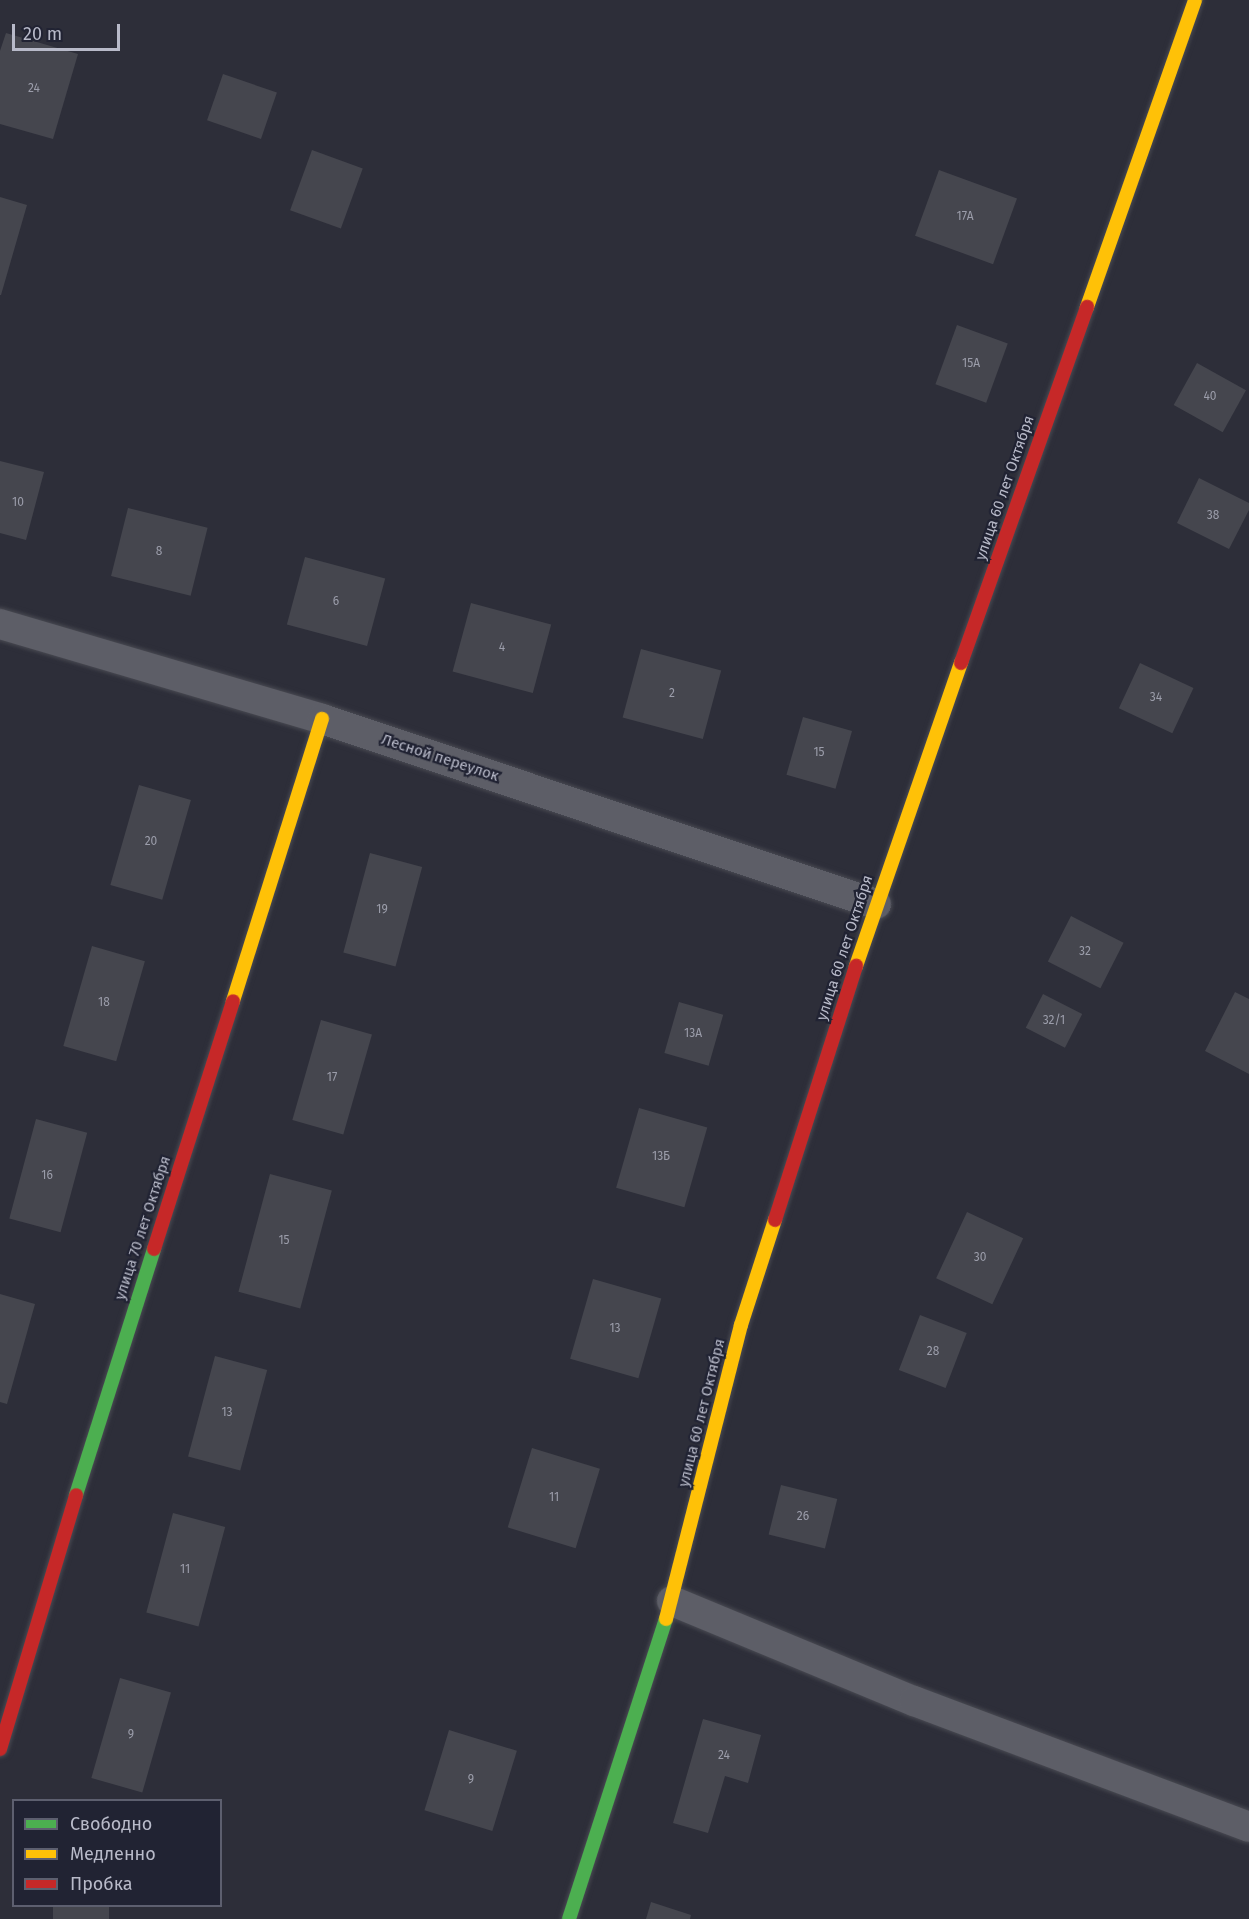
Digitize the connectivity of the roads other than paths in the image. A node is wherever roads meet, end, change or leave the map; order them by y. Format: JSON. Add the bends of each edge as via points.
{"nodes":[{"id":1,"x":1195,"y":0,"type":"edge"},
{"id":2,"x":0,"y":624,"type":"edge"},
{"id":3,"x":322,"y":719,"type":"junction"},
{"id":4,"x":876,"y":904,"type":"junction"},
{"id":5,"x":672,"y":1601,"type":"junction"},
{"id":6,"x":0,"y":1749,"type":"edge"},
{"id":7,"x":1249,"y":1827,"type":"edge"},
{"id":8,"x":569,"y":1919,"type":"edge"}],
"edges":[{"from":1,"to":4,"type":"street","name":"улица 60 лет Октября"},
{"from":2,"to":3,"type":"street","name":"Лесной переулок"},
{"from":3,"to":4,"type":"street","name":"Лесной переулок"},
{"from":3,"to":6,"type":"street","name":"улица 70 лет Октября","via":[[66,1522]]},
{"from":4,"to":5,"type":"street","name":"улица 60 лет Октября","via":[[741,1325]]},
{"from":5,"to":7,"type":"street","via":[[914,1701]]},
{"from":5,"to":8,"type":"street","name":"улица 60 лет Октября"}]}
